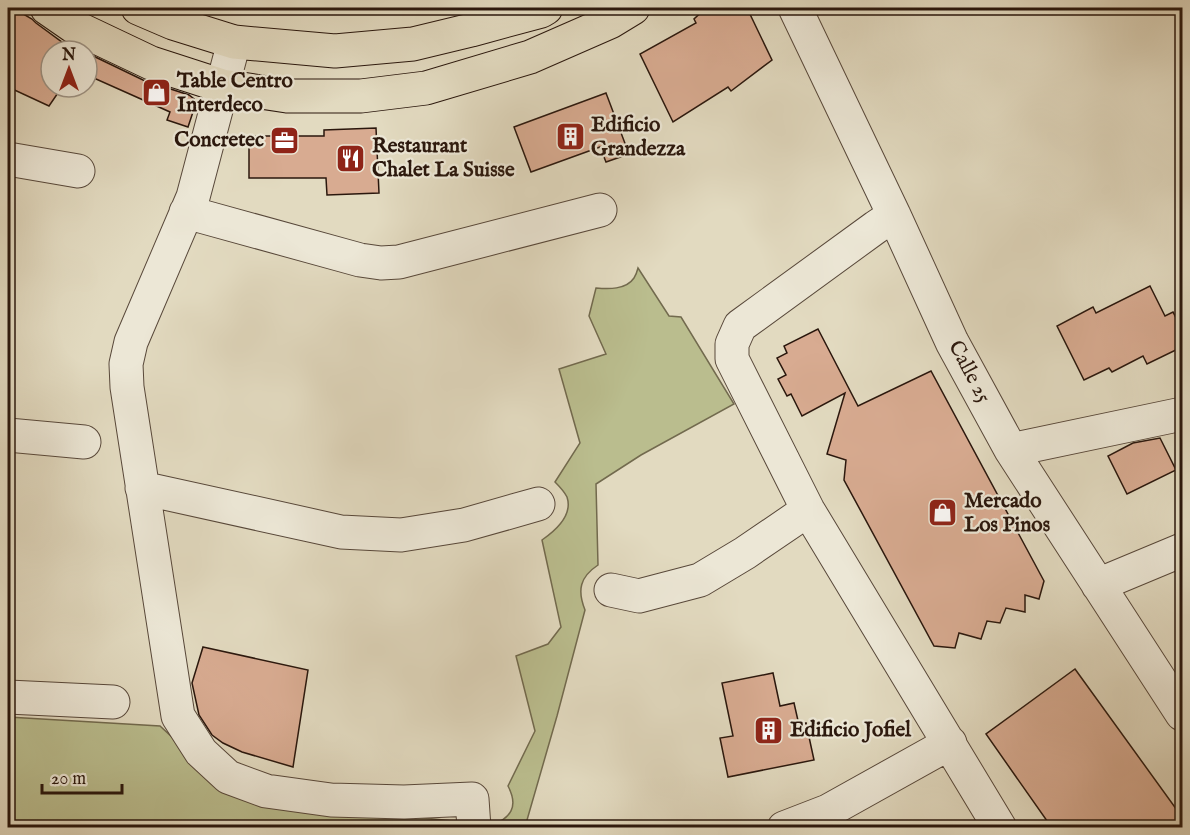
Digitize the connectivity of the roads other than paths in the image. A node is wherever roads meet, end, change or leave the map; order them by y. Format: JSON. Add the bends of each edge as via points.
{"nodes":[{"id":1,"x":47,"y":8,"type":"edge"},
{"id":2,"x":138,"y":8,"type":"edge"},
{"id":3,"x":546,"y":8,"type":"edge"},
{"id":4,"x":633,"y":8,"type":"edge"},
{"id":5,"x":795,"y":8,"type":"edge"},
{"id":6,"x":234,"y":42,"type":"junction"},
{"id":7,"x":222,"y":86,"type":"junction"},
{"id":8,"x":8,"y":159,"type":"edge"},
{"id":9,"x":78,"y":171,"type":"dead end"},
{"id":10,"x":189,"y":205,"type":"junction"},
{"id":11,"x":600,"y":210,"type":"dead end"},
{"id":12,"x":894,"y":215,"type":"junction"},
{"id":13,"x":1182,"y":414,"type":"edge"},
{"id":14,"x":8,"y":435,"type":"edge"},
{"id":15,"x":84,"y":442,"type":"dead end"},
{"id":16,"x":1011,"y":450,"type":"junction"},
{"id":17,"x":142,"y":488,"type":"junction"},
{"id":18,"x":538,"y":504,"type":"dead end"},
{"id":19,"x":808,"y":510,"type":"junction"},
{"id":20,"x":1182,"y":550,"type":"edge"},
{"id":21,"x":1098,"y":585,"type":"junction"},
{"id":22,"x":611,"y":590,"type":"dead end"},
{"id":23,"x":8,"y":697,"type":"edge"},
{"id":24,"x":113,"y":702,"type":"dead end"},
{"id":25,"x":1182,"y":714,"type":"edge"},
{"id":26,"x":950,"y":743,"type":"junction"},
{"id":27,"x":474,"y":828,"type":"edge"},
{"id":28,"x":784,"y":828,"type":"edge"},
{"id":29,"x":1000,"y":828,"type":"edge"}],
"edges":[{"from":1,"to":7,"type":"main road","via":[[73,26],[151,63]]},
{"from":2,"to":6,"type":"main road"},
{"from":3,"to":6,"type":"main road","via":[[413,44],[335,51]]},
{"from":4,"to":7,"type":"main road","via":[[530,57],[426,88],[362,96],[287,96]]},
{"from":5,"to":12,"type":"street","name":"Calle 25"},
{"from":6,"to":7,"type":"street"},
{"from":7,"to":10,"type":"street"},
{"from":8,"to":9,"type":"street"},
{"from":10,"to":11,"type":"street","via":[[360,260],[381,263],[399,262]]},
{"from":10,"to":17,"type":"street","via":[[131,342],[126,364]]},
{"from":12,"to":16,"type":"street","name":"Calle 25","via":[[952,342]]},
{"from":12,"to":19,"type":"street","via":[[740,326],[732,344],[732,359]]},
{"from":13,"to":16,"type":"street"},
{"from":14,"to":15,"type":"street"},
{"from":16,"to":21,"type":"street","name":"Calle 25"},
{"from":17,"to":18,"type":"street","via":[[341,532],[401,536],[464,525]]},
{"from":17,"to":27,"type":"street","via":[[178,716],[201,752],[228,777],[266,791],[331,800],[472,799]]},
{"from":19,"to":22,"type":"street","via":[[700,580],[639,596]]},
{"from":19,"to":26,"type":"street"},
{"from":20,"to":21,"type":"street"},
{"from":21,"to":25,"type":"street","name":"Calle 25"},
{"from":23,"to":24,"type":"street"},
{"from":26,"to":28,"type":"street","via":[[828,811]]},
{"from":26,"to":29,"type":"street"}]}
